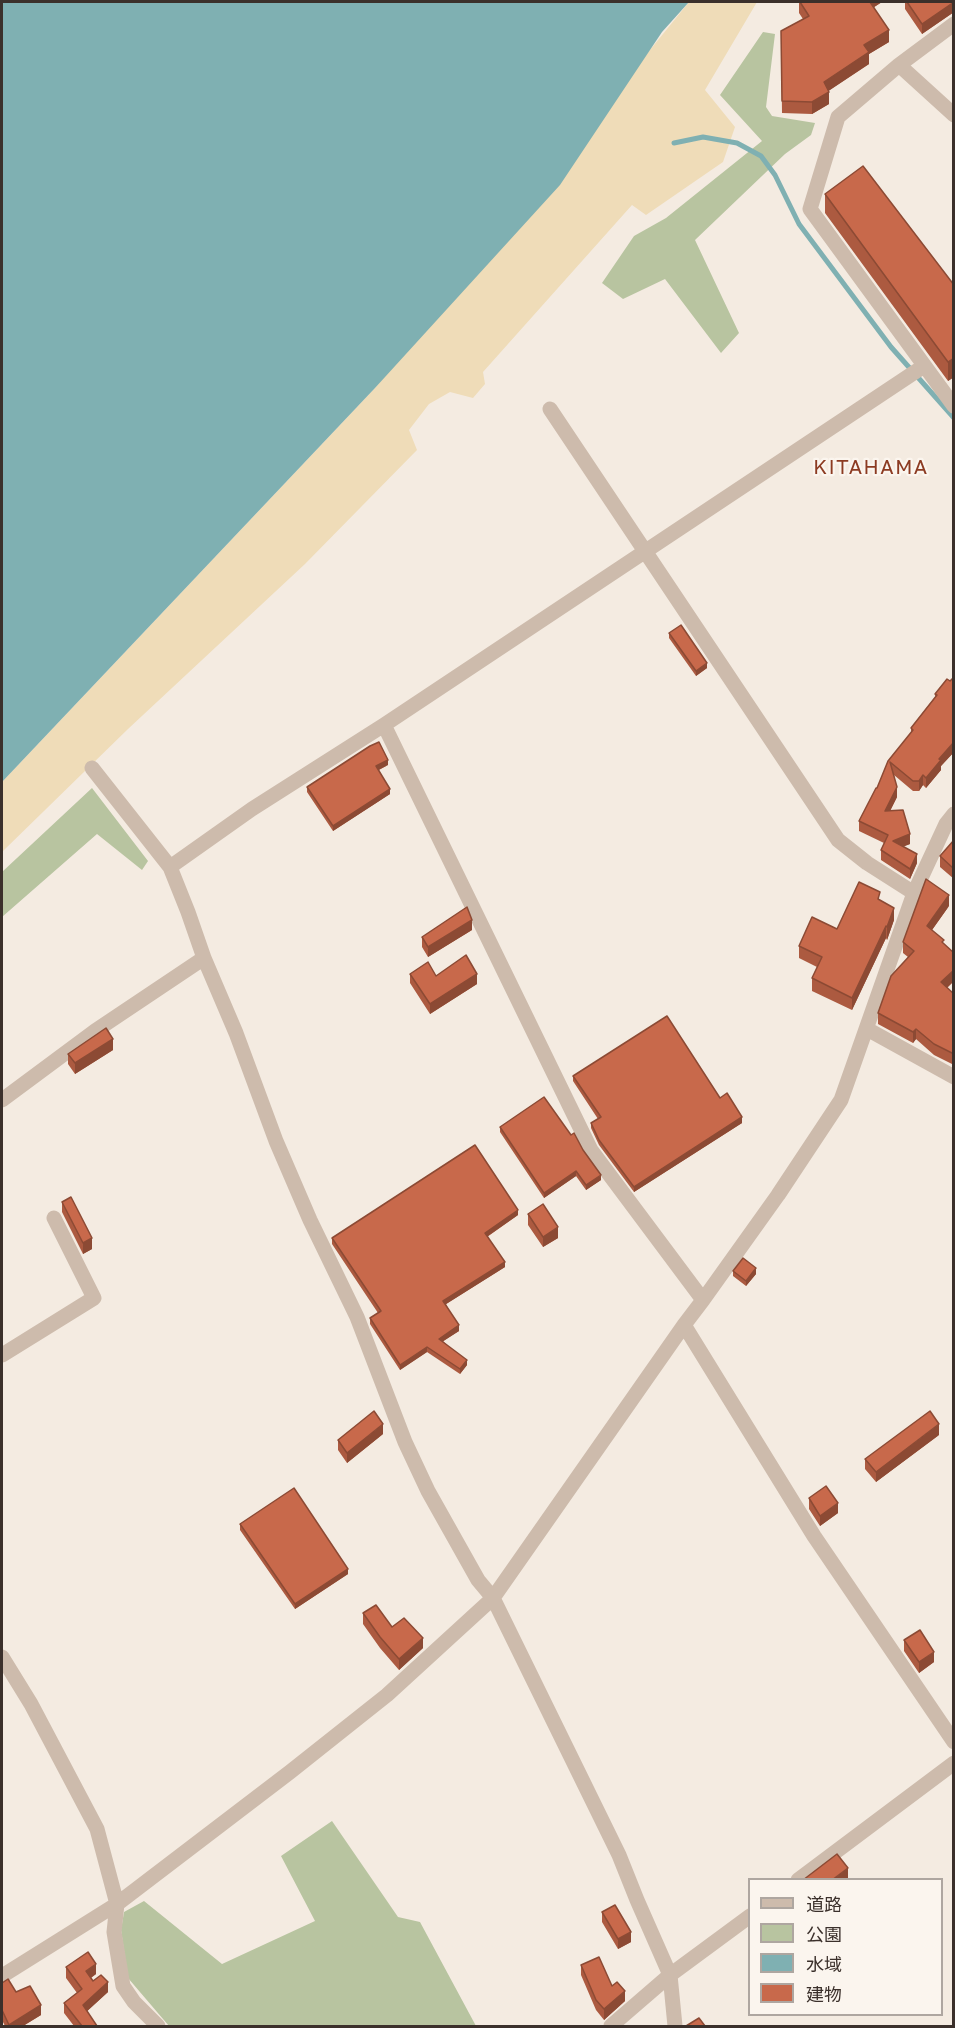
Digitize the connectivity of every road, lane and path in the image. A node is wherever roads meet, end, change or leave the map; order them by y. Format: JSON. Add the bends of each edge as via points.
{"nodes":[{"id":1,"x":954,"y":24,"type":"edge"},
{"id":2,"x":899,"y":65,"type":"junction"},
{"id":3,"x":954,"y":115,"type":"edge"},
{"id":4,"x":918,"y":370,"type":"junction"},
{"id":5,"x":954,"y":406,"type":"edge"},
{"id":6,"x":550,"y":409,"type":"dead end"},
{"id":7,"x":645,"y":552,"type":"junction"},
{"id":8,"x":384,"y":725,"type":"junction"},
{"id":9,"x":92,"y":768,"type":"dead end"},
{"id":10,"x":954,"y":814,"type":"edge"},
{"id":11,"x":170,"y":867,"type":"junction"},
{"id":12,"x":914,"y":893,"type":"junction"},
{"id":13,"x":204,"y":958,"type":"junction"},
{"id":14,"x":867,"y":1029,"type":"junction"},
{"id":15,"x":954,"y":1077,"type":"edge"},
{"id":16,"x":2,"y":1100,"type":"edge"},
{"id":17,"x":54,"y":1218,"type":"dead end"},
{"id":18,"x":703,"y":1300,"type":"junction"},
{"id":19,"x":684,"y":1325,"type":"junction"},
{"id":20,"x":2,"y":1355,"type":"edge"},
{"id":21,"x":493,"y":1598,"type":"junction"},
{"id":22,"x":2,"y":1657,"type":"edge"},
{"id":23,"x":954,"y":1742,"type":"edge"},
{"id":24,"x":954,"y":1763,"type":"edge"},
{"id":25,"x":801,"y":1878,"type":"edge"},
{"id":26,"x":117,"y":1904,"type":"junction"},
{"id":27,"x":748,"y":1917,"type":"edge"},
{"id":28,"x":670,"y":1975,"type":"junction"},
{"id":29,"x":2,"y":1977,"type":"edge"},
{"id":30,"x":158,"y":2026,"type":"edge"},
{"id":31,"x":612,"y":2026,"type":"edge"},
{"id":32,"x":675,"y":2026,"type":"edge"}],
"edges":[{"from":1,"to":2,"type":"street"},
{"from":2,"to":3,"type":"street"},
{"from":2,"to":4,"type":"street","via":[[838,117],[810,209]]},
{"from":4,"to":5,"type":"street"},
{"from":4,"to":7,"type":"street"},
{"from":6,"to":7,"type":"street"},
{"from":7,"to":8,"type":"street"},
{"from":7,"to":12,"type":"street","via":[[838,840]]},
{"from":8,"to":11,"type":"street"},
{"from":8,"to":18,"type":"street","via":[[591,1150]]},
{"from":9,"to":11,"type":"street"},
{"from":10,"to":12,"type":"street"},
{"from":11,"to":13,"type":"street"},
{"from":12,"to":14,"type":"street"},
{"from":13,"to":16,"type":"street"},
{"from":13,"to":21,"type":"street","via":[[276,1141],[357,1317],[405,1442],[478,1580]]},
{"from":14,"to":15,"type":"street"},
{"from":14,"to":18,"type":"street","via":[[841,1100]]},
{"from":17,"to":20,"type":"street","via":[[94,1298]]},
{"from":18,"to":19,"type":"street"},
{"from":19,"to":21,"type":"street"},
{"from":19,"to":23,"type":"street","via":[[814,1536]]},
{"from":21,"to":26,"type":"street","via":[[387,1695]]},
{"from":21,"to":28,"type":"street","via":[[619,1855]]},
{"from":22,"to":26,"type":"street","via":[[97,1829]]},
{"from":24,"to":25,"type":"street"},
{"from":26,"to":29,"type":"street"},
{"from":26,"to":30,"type":"street","via":[[114,1932],[123,1986]]},
{"from":27,"to":28,"type":"street"},
{"from":28,"to":31,"type":"street"},
{"from":28,"to":32,"type":"street"}]}
